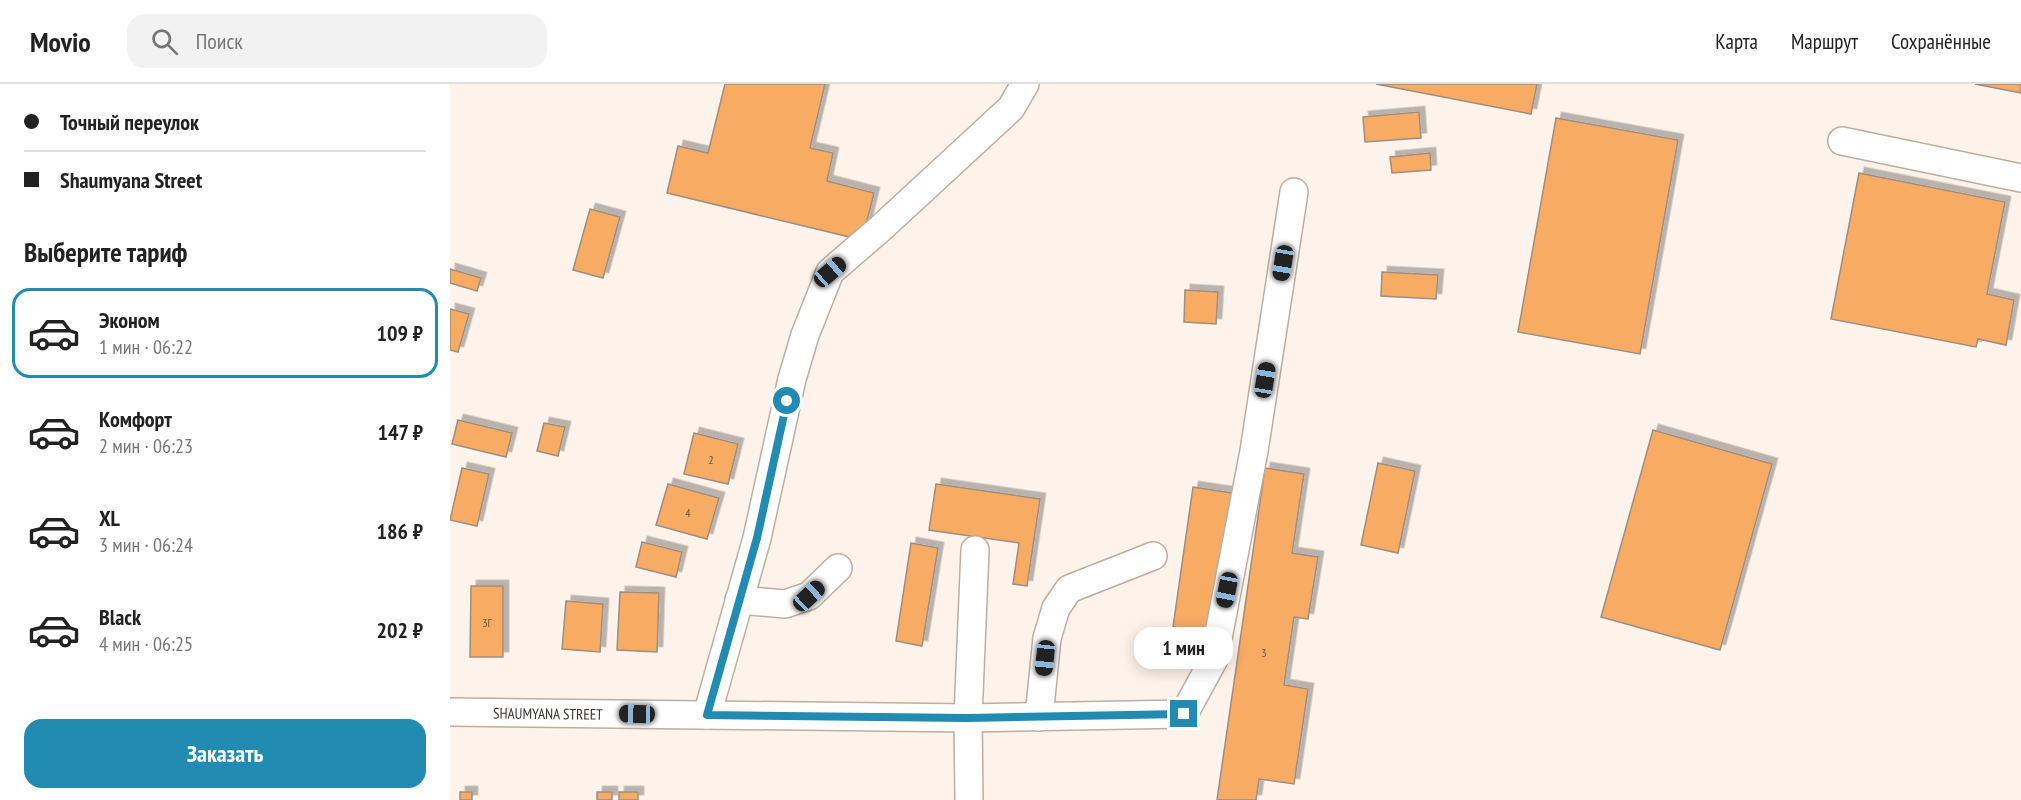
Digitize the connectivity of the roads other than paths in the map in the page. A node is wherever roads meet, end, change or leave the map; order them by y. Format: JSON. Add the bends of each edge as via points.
{"nodes":[{"id":1,"x":1025,"y":84,"type":"edge"},
{"id":2,"x":1842,"y":141,"type":"dead end"},
{"id":3,"x":2021,"y":178,"type":"edge"},
{"id":4,"x":1294,"y":192,"type":"dead end"},
{"id":5,"x":975,"y":550,"type":"dead end"},
{"id":6,"x":1153,"y":556,"type":"dead end"},
{"id":7,"x":838,"y":568,"type":"dead end"},
{"id":8,"x":739,"y":600,"type":"junction"},
{"id":9,"x":450,"y":712,"type":"edge"},
{"id":10,"x":707,"y":715,"type":"junction"},
{"id":11,"x":1039,"y":717,"type":"junction"},
{"id":12,"x":968,"y":718,"type":"junction"},
{"id":13,"x":969,"y":800,"type":"edge"}],
"edges":[{"from":1,"to":8,"type":"street","via":[[1011,108],[830,272],[792,379],[757,538]]},
{"from":2,"to":3,"type":"street"},
{"from":4,"to":11,"type":"street","name":"SHAUMYANA STREET","via":[[1254,451],[1214,659],[1184,714]]},
{"from":5,"to":12,"type":"street"},
{"from":6,"to":11,"type":"street","via":[[1070,589],[1056,608],[1047,638]]},
{"from":7,"to":8,"type":"street","via":[[809,596],[785,604]]},
{"from":8,"to":10,"type":"street"},
{"from":9,"to":10,"type":"street","name":"SHAUMYANA STREET"},
{"from":10,"to":12,"type":"street","name":"SHAUMYANA STREET"},
{"from":11,"to":12,"type":"street","name":"SHAUMYANA STREET"},
{"from":12,"to":13,"type":"street"}]}
